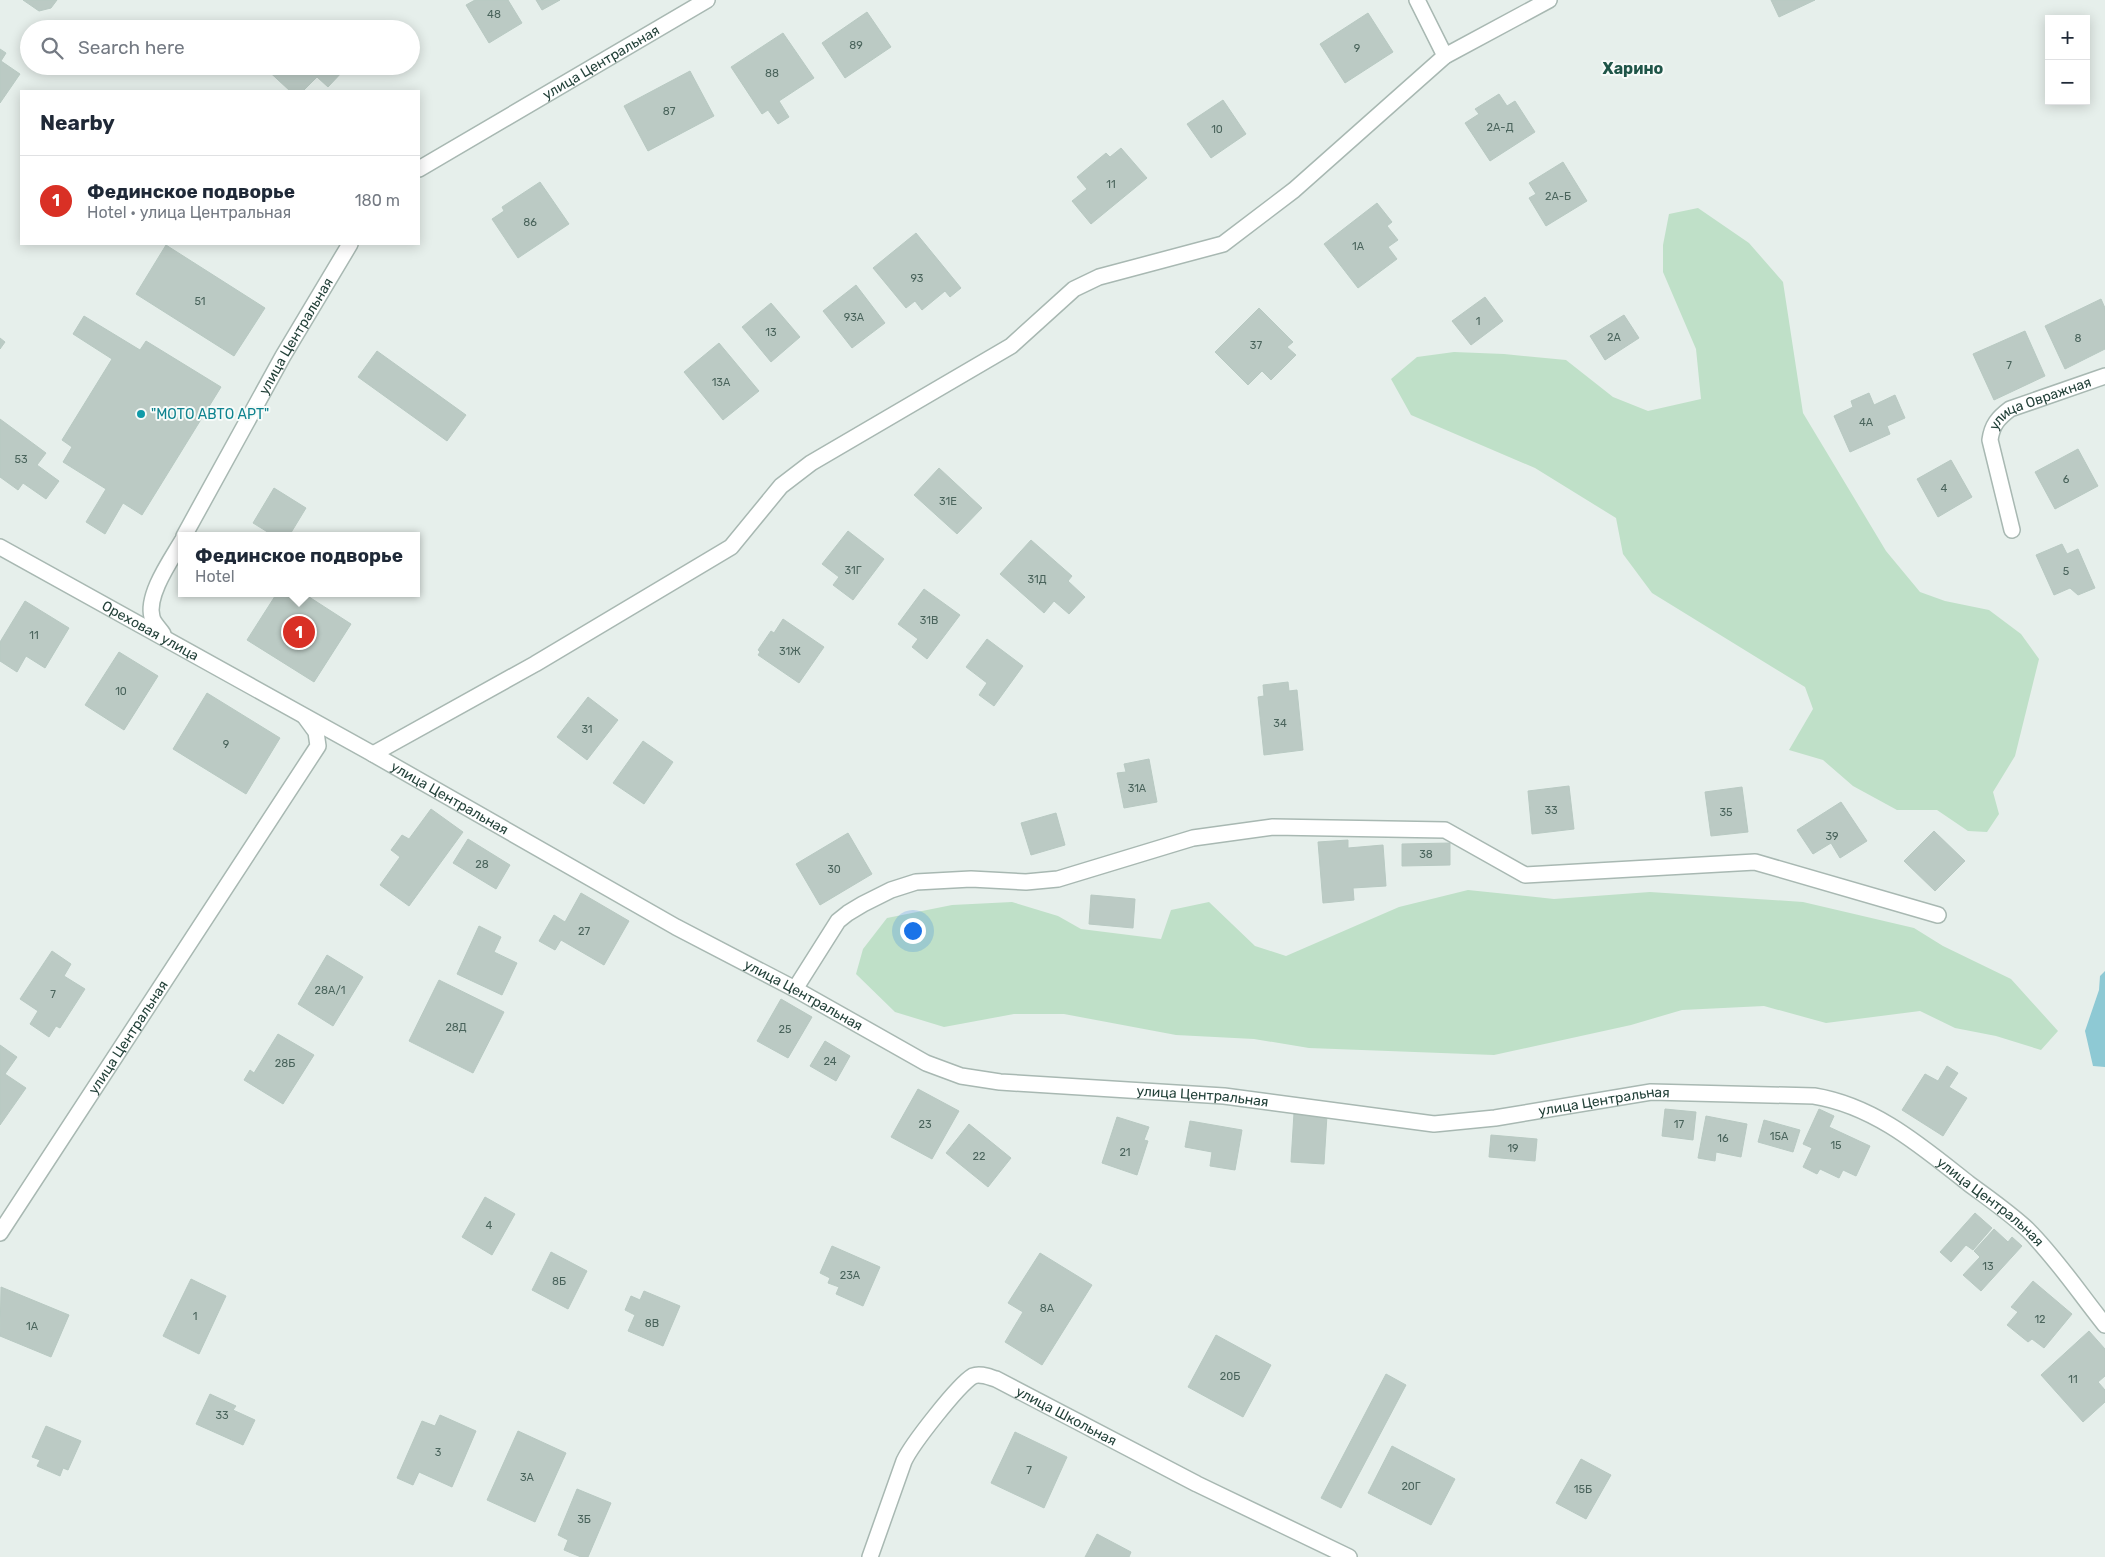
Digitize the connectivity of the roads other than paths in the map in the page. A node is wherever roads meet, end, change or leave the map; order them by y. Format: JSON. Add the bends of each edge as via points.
{"nodes":[{"id":1,"x":707,"y":0,"type":"edge"},
{"id":2,"x":1418,"y":0,"type":"edge"},
{"id":3,"x":1549,"y":0,"type":"edge"},
{"id":4,"x":1445,"y":56,"type":"junction"},
{"id":5,"x":420,"y":168,"type":"edge"},
{"id":6,"x":349,"y":245,"type":"edge"},
{"id":7,"x":2105,"y":376,"type":"edge"},
{"id":8,"x":2012,"y":530,"type":"dead end"},
{"id":9,"x":186,"y":532,"type":"edge"},
{"id":10,"x":0,"y":548,"type":"edge"},
{"id":11,"x":178,"y":548,"type":"edge"},
{"id":12,"x":166,"y":638,"type":"junction"},
{"id":13,"x":302,"y":714,"type":"junction"},
{"id":14,"x":374,"y":754,"type":"junction"},
{"id":15,"x":1938,"y":915,"type":"dead end"},
{"id":16,"x":795,"y":988,"type":"junction"},
{"id":17,"x":0,"y":1233,"type":"edge"},
{"id":18,"x":2105,"y":1325,"type":"edge"},
{"id":19,"x":870,"y":1557,"type":"edge"},
{"id":20,"x":1349,"y":1557,"type":"edge"}],
"edges":[{"from":1,"to":5,"type":"street","name":"улица Центральная"},
{"from":2,"to":4,"type":"street"},
{"from":3,"to":4,"type":"street"},
{"from":4,"to":14,"type":"street","via":[[1294,190],[1223,244],[1099,277],[1074,289],[1011,346],[811,463],[781,486],[731,547]]},
{"from":6,"to":9,"type":"street","name":"улица Центральная","via":[[283,356]]},
{"from":7,"to":8,"type":"street","name":"улица Овражная","via":[[2010,409],[1999,417],[1990,440]]},
{"from":10,"to":12,"type":"street","name":"Ореховая улица"},
{"from":11,"to":12,"type":"street","via":[[152,600],[152,618]]},
{"from":12,"to":13,"type":"street","name":"Ореховая улица"},
{"from":13,"to":14,"type":"street","name":"улица Центральная"},
{"from":13,"to":17,"type":"street","name":"улица Центральная","via":[[316,732],[318,746]]},
{"from":14,"to":16,"type":"street","name":"улица Центральная","via":[[676,927]]},
{"from":15,"to":16,"type":"street","via":[[1755,862],[1524,875],[1445,830],[1273,827],[1193,838],[1058,879],[1026,882],[971,879],[916,882],[903,886],[848,912],[838,921]]},
{"from":16,"to":18,"type":"street","name":"улица Центральная","via":[[938,1069],[973,1079],[1000,1082],[1224,1096],[1434,1124],[1495,1118],[1651,1092],[1828,1098],[1869,1112],[1907,1135],[2028,1230]]},
{"from":19,"to":20,"type":"street","name":"улица Школьная","via":[[902,1466],[912,1447],[972,1377],[978,1375],[996,1379],[1197,1484]]}]}
